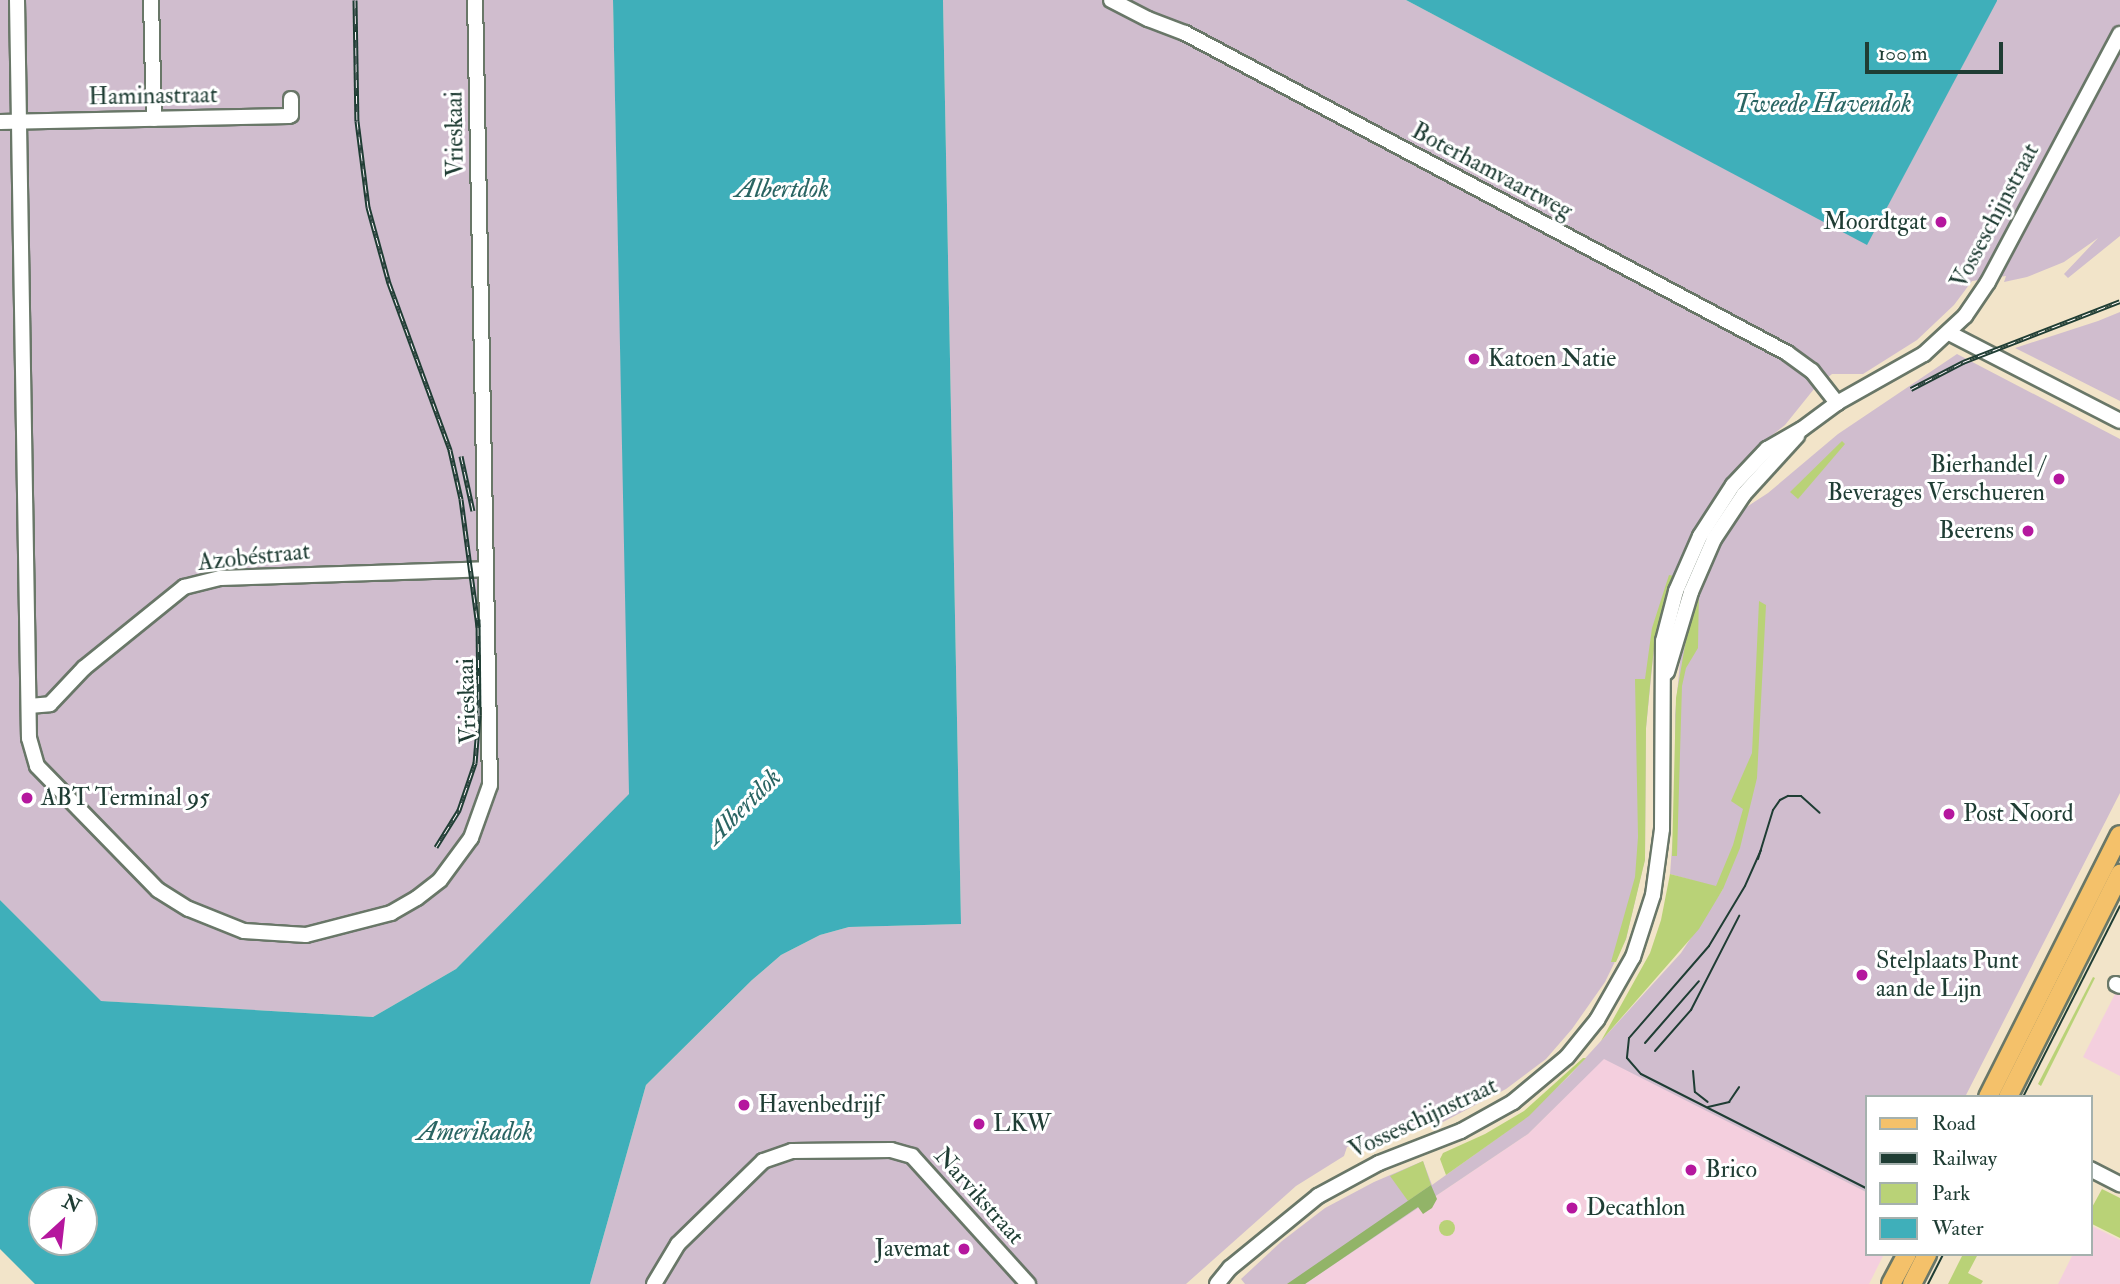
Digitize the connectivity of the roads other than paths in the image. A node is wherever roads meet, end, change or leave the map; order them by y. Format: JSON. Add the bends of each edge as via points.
{"nodes":[{"id":1,"x":17,"y":0,"type":"edge"},
{"id":2,"x":151,"y":0,"type":"edge"},
{"id":3,"x":475,"y":0,"type":"edge"},
{"id":4,"x":1111,"y":0,"type":"edge"},
{"id":5,"x":2120,"y":34,"type":"edge"},
{"id":6,"x":291,"y":99,"type":"dead end"},
{"id":7,"x":154,"y":119,"type":"junction"},
{"id":8,"x":18,"y":121,"type":"junction"},
{"id":9,"x":0,"y":122,"type":"edge"},
{"id":10,"x":1949,"y":333,"type":"junction"},
{"id":11,"x":1837,"y":403,"type":"junction"},
{"id":12,"x":2120,"y":421,"type":"edge"},
{"id":13,"x":486,"y":569,"type":"junction"},
{"id":14,"x":29,"y":706,"type":"junction"},
{"id":15,"x":2120,"y":835,"type":"edge"},
{"id":16,"x":2120,"y":874,"type":"edge"},
{"id":17,"x":1989,"y":1095,"type":"edge"},
{"id":18,"x":2009,"y":1095,"type":"edge"},
{"id":19,"x":2092,"y":1170,"type":"edge"},
{"id":20,"x":2120,"y":1184,"type":"edge"},
{"id":21,"x":1906,"y":1256,"type":"edge"},
{"id":22,"x":1926,"y":1256,"type":"edge"},
{"id":23,"x":654,"y":1284,"type":"edge"},
{"id":24,"x":1028,"y":1284,"type":"edge"},
{"id":25,"x":1217,"y":1284,"type":"edge"},
{"id":26,"x":1892,"y":1284,"type":"edge"},
{"id":27,"x":1912,"y":1284,"type":"edge"}],
"edges":[{"from":1,"to":8,"type":"street"},
{"from":2,"to":7,"type":"street"},
{"from":3,"to":13,"type":"street","name":"Vrieskaai"},
{"from":4,"to":11,"type":"street","name":"Boterhamvaartweg","via":[[1185,33],[1787,353],[1812,371]]},
{"from":5,"to":10,"type":"street","name":"Vosseschijnstraat","via":[[1988,282]]},
{"from":6,"to":7,"type":"street","name":"Haminastraat","via":[[291,115]]},
{"from":7,"to":8,"type":"street","name":"Haminastraat"},
{"from":8,"to":9,"type":"street","name":"Haminastraat"},
{"from":8,"to":14,"type":"street"},
{"from":10,"to":11,"type":"street","name":"Vosseschijnstraat","via":[[1908,364]]},
{"from":10,"to":12,"type":"street"},
{"from":11,"to":25,"type":"street","name":"Vosseschijnstraat","via":[[1755,461],[1700,536],[1680,579],[1663,641],[1661,841],[1653,895],[1633,957],[1590,1030],[1551,1073],[1513,1102],[1461,1130],[1378,1163],[1318,1196],[1230,1268]]},
{"from":13,"to":14,"type":"street","name":"Azobéstraat","via":[[220,578],[184,587],[83,668],[50,704]]},
{"from":13,"to":14,"type":"street","name":"Vrieskaai","via":[[491,756],[483,812],[471,838],[440,880],[391,913],[332,930],[276,934],[244,931],[189,909],[158,890],[37,766],[29,738]]},
{"from":15,"to":17,"type":"main road"},
{"from":16,"to":18,"type":"main road"},
{"from":19,"to":20,"type":"street"},
{"from":21,"to":26,"type":"main road"},
{"from":22,"to":27,"type":"main road"},
{"from":23,"to":24,"type":"street","name":"Narvikstraat","via":[[678,1244],[763,1161],[792,1151],[891,1150],[912,1156]]}]}
